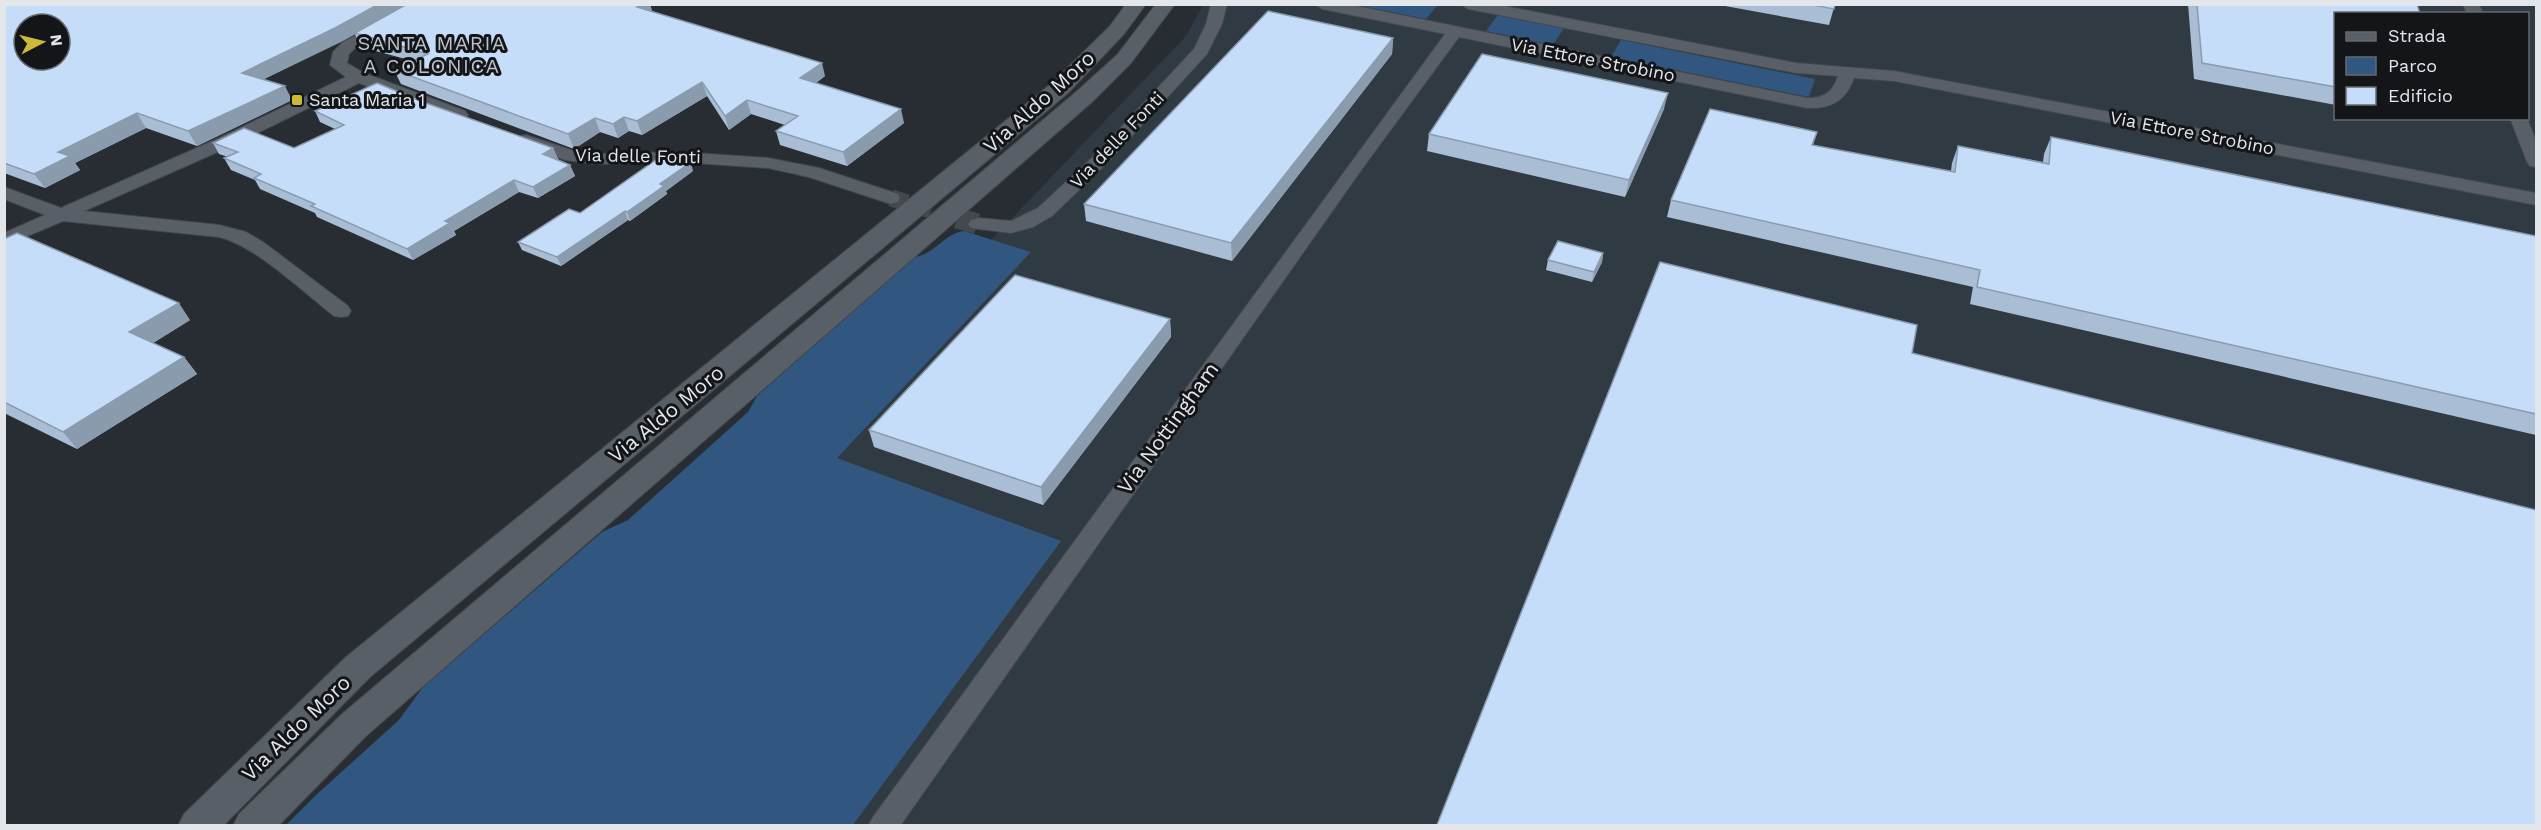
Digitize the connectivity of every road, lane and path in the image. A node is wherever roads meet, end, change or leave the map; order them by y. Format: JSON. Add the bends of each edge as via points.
{"nodes":[{"id":1,"x":428,"y":4,"type":"edge"},
{"id":2,"x":1137,"y":4,"type":"edge"},
{"id":3,"x":1167,"y":4,"type":"edge"},
{"id":4,"x":1220,"y":4,"type":"edge"},
{"id":5,"x":1322,"y":4,"type":"edge"},
{"id":6,"x":1468,"y":4,"type":"edge"},
{"id":7,"x":1454,"y":32,"type":"junction"},
{"id":8,"x":1848,"y":73,"type":"junction"},
{"id":9,"x":358,"y":77,"type":"junction"},
{"id":10,"x":2519,"y":120,"type":"edge"},
{"id":11,"x":476,"y":122,"type":"edge"},
{"id":12,"x":507,"y":133,"type":"edge"},
{"id":13,"x":2536,"y":162,"type":"edge"},
{"id":14,"x":4,"y":192,"type":"edge"},
{"id":15,"x":891,"y":198,"type":"tunnel mouth"},
{"id":16,"x":2536,"y":199,"type":"edge"},
{"id":17,"x":63,"y":215,"type":"junction"},
{"id":18,"x":978,"y":224,"type":"tunnel mouth"},
{"id":19,"x":4,"y":240,"type":"edge"},
{"id":20,"x":341,"y":311,"type":"dead end"},
{"id":21,"x":197,"y":825,"type":"edge"},
{"id":22,"x":252,"y":825,"type":"edge"},
{"id":23,"x":883,"y":825,"type":"edge"}],
"edges":[{"from":1,"to":9,"type":"street","via":[[341,52],[340,68]]},
{"from":2,"to":21,"type":"street","name":"Via Aldo Moro","via":[[1060,88],[358,667]]},
{"from":3,"to":22,"type":"street","name":"Via Aldo Moro","via":[[1124,59],[1084,97],[363,718]]},
{"from":4,"to":18,"type":"street","name":"Via delle Fonti","via":[[1201,51],[1103,157],[1045,212],[1011,227]]},
{"from":5,"to":7,"type":"street","name":"Via Ettore Strobino"},
{"from":6,"to":8,"type":"street","name":"Via Ettore Strobino","via":[[1796,68]]},
{"from":7,"to":8,"type":"street","name":"Via Ettore Strobino","via":[[1816,104],[1837,97]]},
{"from":7,"to":23,"type":"street","name":"Via Nottingham"},
{"from":8,"to":16,"type":"street","name":"Via Ettore Strobino","via":[[1894,76]]},
{"from":9,"to":11,"type":"street"},
{"from":9,"to":17,"type":"street"},
{"from":10,"to":13,"type":"street"},
{"from":12,"to":15,"type":"street","name":"Via delle Fonti","via":[[571,156],[596,159],[708,158],[768,163],[813,172]]},
{"from":14,"to":17,"type":"street"},
{"from":17,"to":19,"type":"street"},
{"from":17,"to":20,"type":"street","via":[[239,236]]}]}
